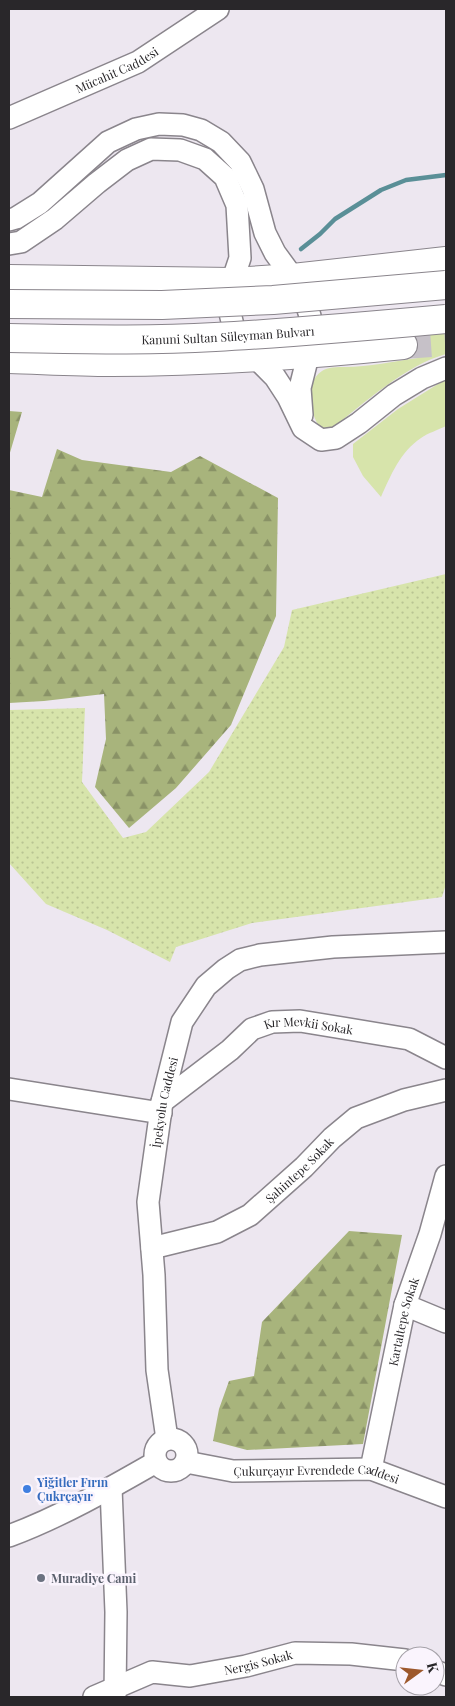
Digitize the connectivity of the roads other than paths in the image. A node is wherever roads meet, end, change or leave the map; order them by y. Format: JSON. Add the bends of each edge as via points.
{"nodes":[{"id":1,"x":218,"y":9,"type":"edge"},
{"id":2,"x":18,"y":115,"type":"edge"},
{"id":3,"x":9,"y":125,"type":"edge"},
{"id":4,"x":9,"y":220,"type":"edge"},
{"id":5,"x":9,"y":244,"type":"edge"},
{"id":6,"x":446,"y":261,"type":"edge"},
{"id":7,"x":293,"y":278,"type":"junction"},
{"id":8,"x":9,"y":280,"type":"edge"},
{"id":9,"x":232,"y":282,"type":"junction"},
{"id":10,"x":446,"y":285,"type":"edge"},
{"id":11,"x":9,"y":304,"type":"edge"},
{"id":12,"x":446,"y":318,"type":"edge"},
{"id":13,"x":9,"y":338,"type":"edge"},
{"id":14,"x":403,"y":346,"type":"tunnel mouth"},
{"id":15,"x":308,"y":355,"type":"junction"},
{"id":16,"x":255,"y":357,"type":"junction"},
{"id":17,"x":9,"y":359,"type":"edge"},
{"id":18,"x":446,"y":368,"type":"edge"},
{"id":19,"x":303,"y":428,"type":"junction"},
{"id":20,"x":446,"y":942,"type":"edge"},
{"id":21,"x":446,"y":1058,"type":"edge"},
{"id":22,"x":9,"y":1089,"type":"edge"},
{"id":23,"x":446,"y":1090,"type":"edge"},
{"id":24,"x":162,"y":1108,"type":"junction"},
{"id":25,"x":446,"y":1176,"type":"edge"},
{"id":26,"x":438,"y":1235,"type":"edge"},
{"id":27,"x":152,"y":1248,"type":"junction"},
{"id":28,"x":405,"y":1305,"type":"junction"},
{"id":29,"x":446,"y":1322,"type":"edge"},
{"id":30,"x":167,"y":1439,"type":"junction"},
{"id":31,"x":156,"y":1462,"type":"junction"},
{"id":32,"x":186,"y":1462,"type":"junction"},
{"id":33,"x":371,"y":1470,"type":"junction"},
{"id":34,"x":111,"y":1488,"type":"junction"},
{"id":35,"x":446,"y":1497,"type":"edge"},
{"id":36,"x":14,"y":1535,"type":"edge"},
{"id":37,"x":395,"y":1659,"type":"edge"},
{"id":38,"x":115,"y":1692,"type":"edge"},
{"id":39,"x":94,"y":1697,"type":"edge"}],
"edges":[{"from":1,"to":2,"type":"street","name":"Mücahit Caddesi","via":[[138,62]]},
{"from":2,"to":3,"type":"street","name":"Mücahit Caddesi"},
{"from":4,"to":7,"type":"street","via":[[40,203],[108,142],[136,129],[158,124],[183,125],[201,130],[221,142],[240,162],[265,233]]},
{"from":5,"to":9,"type":"street","via":[[21,242],[55,219],[127,160],[151,149],[180,150],[205,159],[225,177],[237,205],[240,258]]},
{"from":6,"to":7,"type":"main road"},
{"from":7,"to":9,"type":"main road"},
{"from":7,"to":15,"type":"street","via":[[302,290],[310,316]]},
{"from":8,"to":9,"type":"main road"},
{"from":9,"to":16,"type":"street","via":[[230,312],[237,342]]},
{"from":10,"to":11,"type":"main road","bridge":true,"via":[[273,300]]},
{"from":12,"to":13,"type":"main road","name":"Kanuni Sultan Süleyman Bulvarı","bridge":true,"via":[[213,338]]},
{"from":14,"to":15,"type":"main road"},
{"from":15,"to":16,"type":"main road"},
{"from":15,"to":19,"type":"street","via":[[300,388]]},
{"from":16,"to":17,"type":"main road","via":[[111,362]]},
{"from":16,"to":19,"type":"street","via":[[288,397]]},
{"from":18,"to":19,"type":"street","via":[[394,395],[336,438],[321,440]]},
{"from":20,"to":24,"type":"street","name":"İpekyolu Caddesi","via":[[333,947],[240,960],[206,986],[182,1022]]},
{"from":21,"to":24,"type":"street","name":"Kır Mevkii Sokak","via":[[409,1039],[300,1021],[272,1022],[252,1030]]},
{"from":22,"to":24,"type":"street"},
{"from":23,"to":27,"type":"street","name":"Şahintepe Sokak","via":[[404,1100],[356,1118],[250,1214],[217,1232]]},
{"from":24,"to":27,"type":"street","name":"İpekyolu Caddesi","via":[[148,1202]]},
{"from":25,"to":26,"type":"street","name":"Kartaltepe Sokak"},
{"from":26,"to":28,"type":"street","name":"Kartaltepe Sokak"},
{"from":27,"to":30,"type":"street","name":"İpekyolu Caddesi","via":[[157,1370]]},
{"from":28,"to":29,"type":"street"},
{"from":28,"to":33,"type":"street","name":"Kartaltepe Sokak"},
{"from":30,"to":31,"type":"street","via":[[156,1450]]},
{"from":30,"to":32,"type":"street","via":[[184,1444]]},
{"from":31,"to":32,"type":"street","via":[[173,1471]]},
{"from":31,"to":34,"type":"street"},
{"from":32,"to":33,"type":"street","name":"Çukurçayır Evrendede Caddesi","via":[[233,1471]]},
{"from":33,"to":35,"type":"street","name":"Çukurçayır Evrendede Caddesi"},
{"from":34,"to":36,"type":"street"},
{"from":34,"to":38,"type":"street","via":[[116,1612]]},
{"from":37,"to":38,"type":"street","name":"Nergis Sokak","via":[[295,1653],[190,1676],[152,1672]]},
{"from":38,"to":39,"type":"street","name":"Nergis Sokak"}]}
